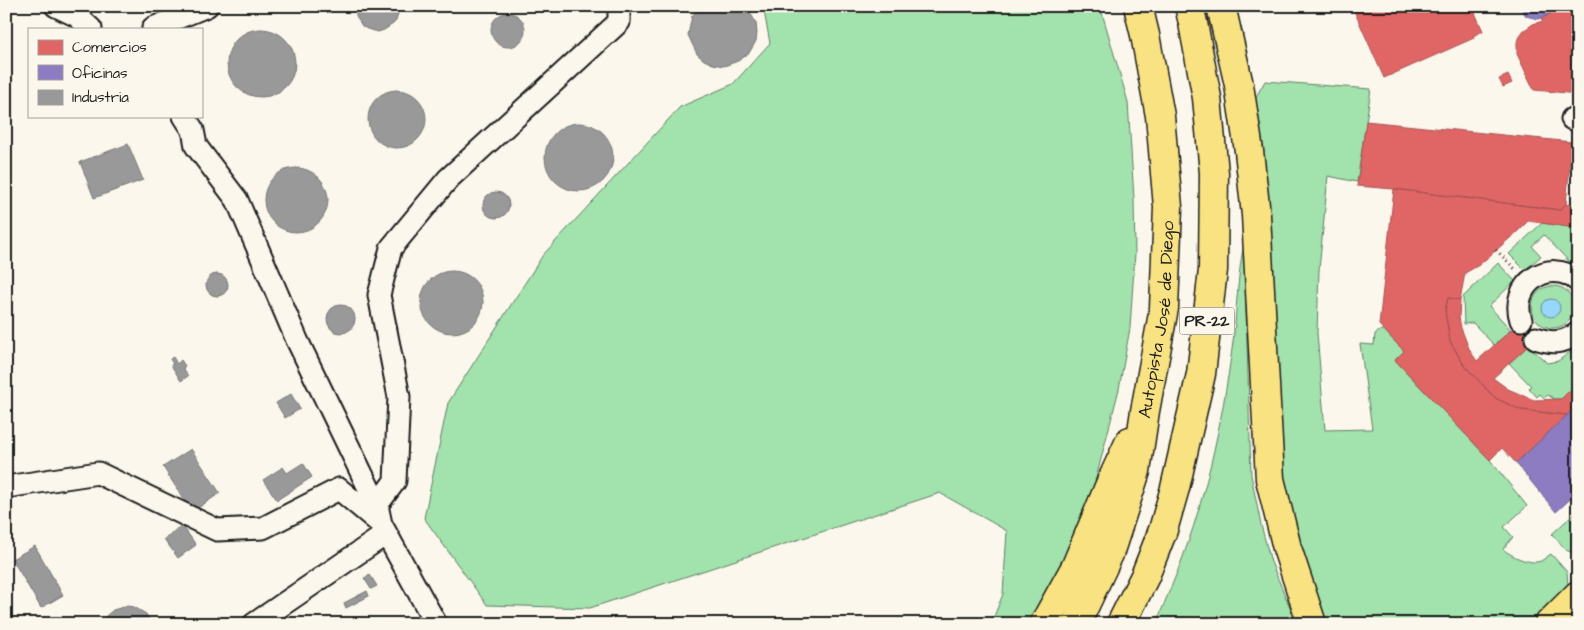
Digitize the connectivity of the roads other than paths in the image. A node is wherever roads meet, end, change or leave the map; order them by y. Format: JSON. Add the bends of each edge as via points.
{"nodes":[{"id":1,"x":56,"y":6,"type":"edge"},
{"id":2,"x":206,"y":6,"type":"edge"},
{"id":3,"x":619,"y":6,"type":"edge"},
{"id":4,"x":1138,"y":6,"type":"edge"},
{"id":5,"x":1189,"y":6,"type":"edge"},
{"id":6,"x":1221,"y":6,"type":"edge"},
{"id":7,"x":90,"y":28,"type":"edge"},
{"id":8,"x":153,"y":28,"type":"edge"},
{"id":9,"x":185,"y":118,"type":"edge"},
{"id":10,"x":1578,"y":281,"type":"edge"},
{"id":11,"x":1521,"y":320,"type":"dead end"},
{"id":12,"x":1578,"y":333,"type":"edge"},
{"id":13,"x":1536,"y":338,"type":"dead end"},
{"id":14,"x":1145,"y":411,"type":"junction"},
{"id":15,"x":6,"y":487,"type":"edge"},
{"id":16,"x":382,"y":521,"type":"junction"},
{"id":17,"x":1578,"y":595,"type":"edge"},
{"id":18,"x":1312,"y":620,"type":"edge"},
{"id":19,"x":254,"y":624,"type":"edge"},
{"id":20,"x":436,"y":624,"type":"edge"},
{"id":21,"x":1044,"y":624,"type":"edge"},
{"id":22,"x":1076,"y":624,"type":"edge"},
{"id":23,"x":1121,"y":624,"type":"edge"},
{"id":24,"x":1549,"y":624,"type":"edge"}],
"edges":[{"from":1,"to":7,"type":"street","via":[[77,16]]},
{"from":2,"to":8,"type":"street"},
{"from":3,"to":16,"type":"street","via":[[619,22],[448,179],[391,248],[379,295],[399,397],[395,481]]},
{"from":4,"to":14,"type":"main road","name":"Autopista José de Diego","number":"PR-22","via":[[1160,116],[1168,207],[1164,308]]},
{"from":5,"to":23,"type":"main road","number":"PR-22","via":[[1207,98],[1214,173],[1212,279],[1201,374],[1175,488],[1159,539]]},
{"from":6,"to":18,"type":"main road","via":[[1239,85],[1256,215],[1270,479],[1287,548]]},
{"from":9,"to":16,"type":"street","via":[[196,146],[237,200],[300,348]]},
{"from":10,"to":11,"type":"street","via":[[1563,273],[1548,272],[1534,277],[1520,297]]},
{"from":12,"to":13,"type":"street","via":[[1561,342]]},
{"from":14,"to":21,"type":"main road","via":[[1076,566]]},
{"from":14,"to":22,"type":"main road","name":"Autopista José de Diego","number":"PR-22","via":[[1136,471],[1109,554]]},
{"from":15,"to":16,"type":"street","via":[[98,473],[217,530],[264,528],[339,489]]},
{"from":16,"to":19,"type":"street"},
{"from":16,"to":20,"type":"street"},
{"from":17,"to":24,"type":"main road"}]}
